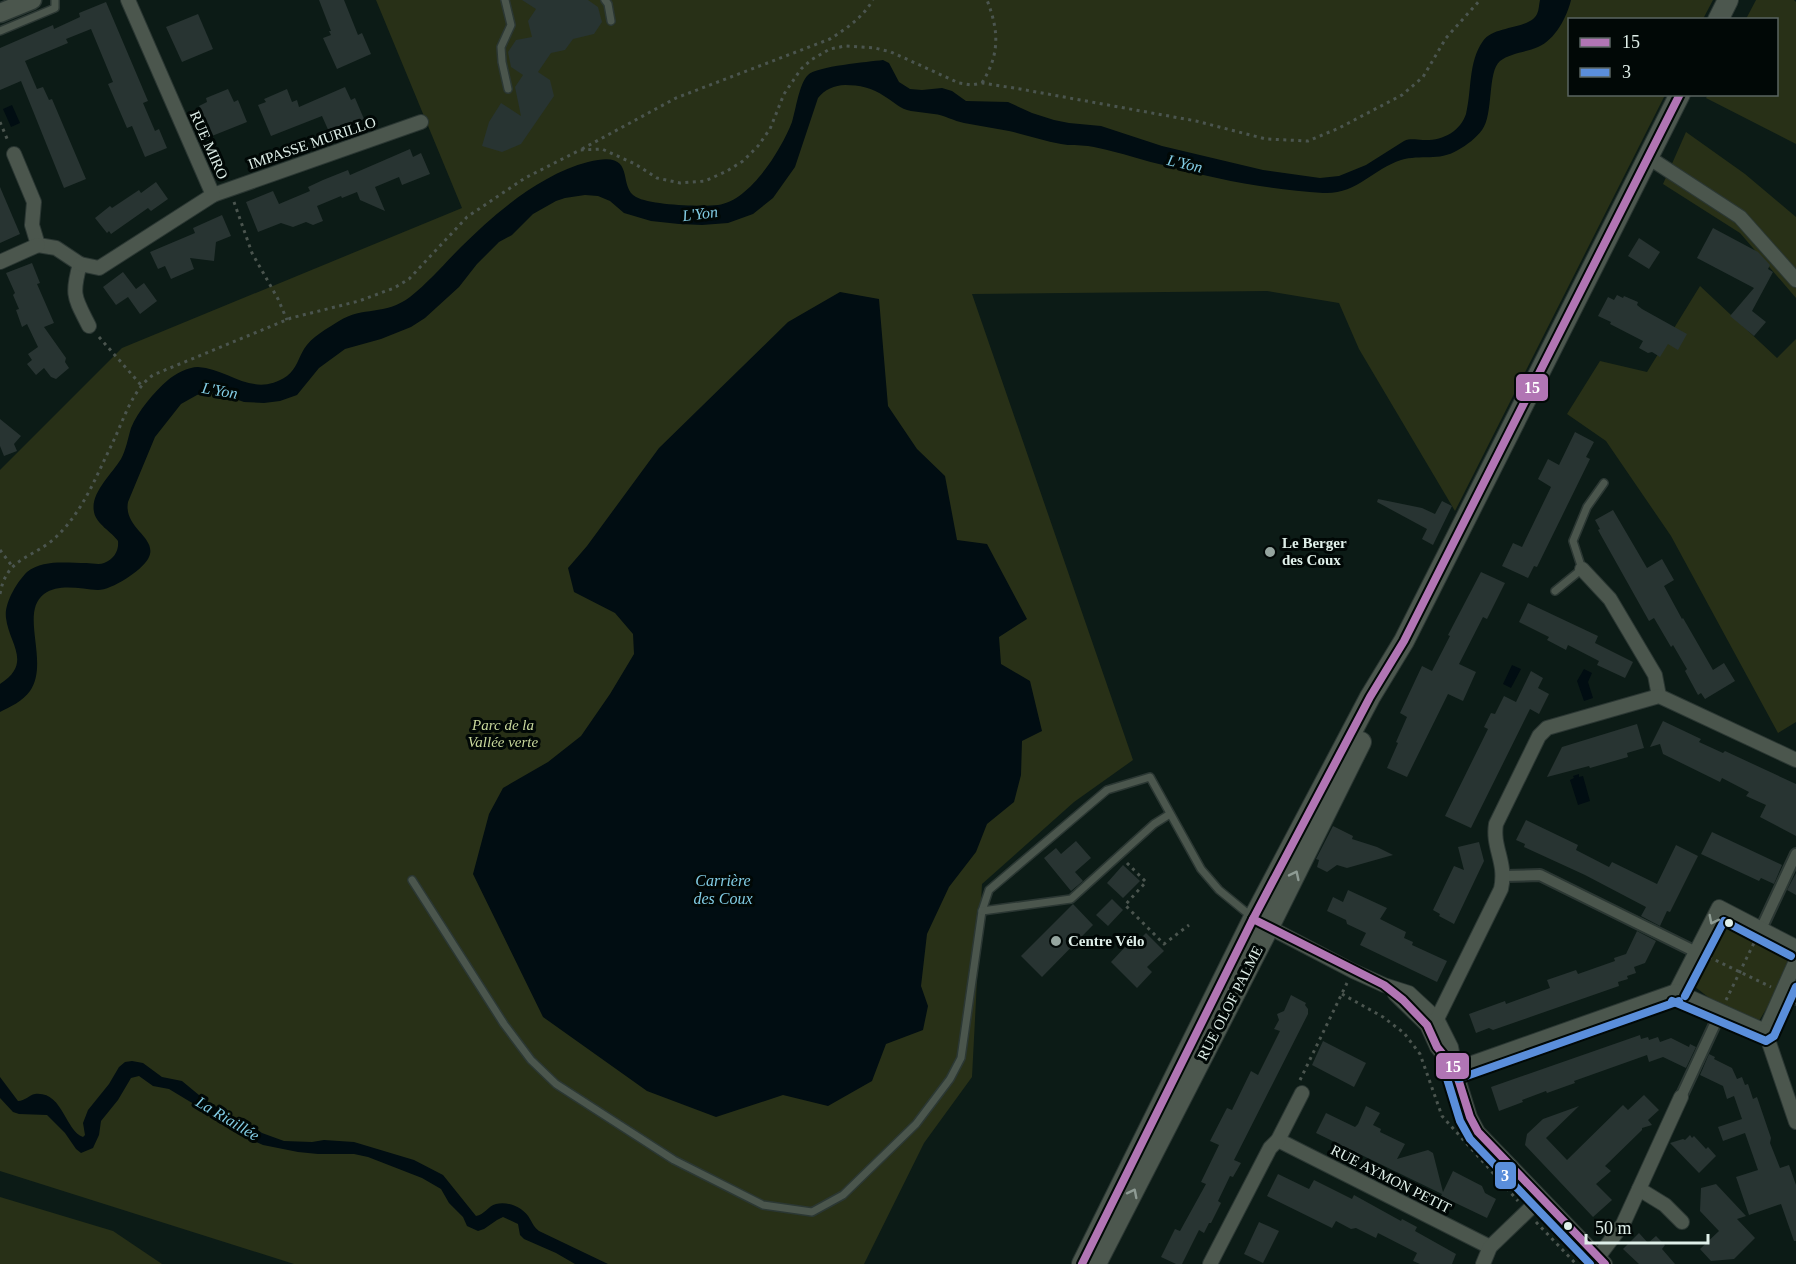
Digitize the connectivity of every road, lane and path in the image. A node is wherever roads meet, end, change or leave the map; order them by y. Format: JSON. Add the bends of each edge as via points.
{"nodes":[{"id":1,"x":32,"y":0,"type":"edge"},
{"id":2,"x":55,"y":0,"type":"edge"},
{"id":3,"x":128,"y":0,"type":"edge"},
{"id":4,"x":505,"y":0,"type":"edge"},
{"id":5,"x":604,"y":0,"type":"edge"},
{"id":6,"x":873,"y":0,"type":"edge"},
{"id":7,"x":987,"y":0,"type":"edge"},
{"id":8,"x":1480,"y":0,"type":"edge"},
{"id":9,"x":1728,"y":0,"type":"edge"},
{"id":10,"x":0,"y":13,"type":"edge"},
{"id":11,"x":1719,"y":18,"type":"edge"},
{"id":12,"x":611,"y":21,"type":"dead end"},
{"id":13,"x":0,"y":31,"type":"edge"},
{"id":14,"x":982,"y":83,"type":"junction"},
{"id":15,"x":508,"y":89,"type":"dead end"},
{"id":16,"x":1679,"y":96,"type":"edge"},
{"id":17,"x":0,"y":122,"type":"edge"},
{"id":18,"x":421,"y":122,"type":"dead end"},
{"id":19,"x":580,"y":150,"type":"junction"},
{"id":20,"x":14,"y":154,"type":"joint"},
{"id":21,"x":1648,"y":157,"type":"junction"},
{"id":22,"x":229,"y":189,"type":"junction"},
{"id":23,"x":213,"y":195,"type":"junction"},
{"id":24,"x":38,"y":245,"type":"junction"},
{"id":25,"x":0,"y":262,"type":"edge"},
{"id":26,"x":80,"y":264,"type":"junction"},
{"id":27,"x":1796,"y":280,"type":"edge"},
{"id":28,"x":287,"y":320,"type":"junction"},
{"id":29,"x":89,"y":326,"type":"joint"},
{"id":30,"x":141,"y":385,"type":"junction"},
{"id":31,"x":1604,"y":483,"type":"dead end"},
{"id":32,"x":0,"y":550,"type":"edge"},
{"id":33,"x":12,"y":566,"type":"junction"},
{"id":34,"x":1582,"y":569,"type":"junction"},
{"id":35,"x":1555,"y":591,"type":"dead end"},
{"id":36,"x":0,"y":594,"type":"edge"},
{"id":37,"x":1659,"y":696,"type":"junction"},
{"id":38,"x":1796,"y":760,"type":"edge"},
{"id":39,"x":1170,"y":814,"type":"junction"},
{"id":40,"x":1796,"y":854,"type":"edge"},
{"id":41,"x":1119,"y":855,"type":"junction"},
{"id":42,"x":1504,"y":876,"type":"junction"},
{"id":43,"x":412,"y":879,"type":"dead end"},
{"id":44,"x":982,"y":911,"type":"junction"},
{"id":45,"x":1261,"y":923,"type":"junction"},
{"id":46,"x":1190,"y":925,"type":"dead end"},
{"id":47,"x":1761,"y":929,"type":"junction"},
{"id":48,"x":1796,"y":947,"type":"edge"},
{"id":49,"x":1696,"y":952,"type":"junction"},
{"id":50,"x":1796,"y":961,"type":"edge"},
{"id":51,"x":1353,"y":971,"type":"junction"},
{"id":52,"x":1740,"y":972,"type":"junction"},
{"id":53,"x":1676,"y":991,"type":"junction"},
{"id":54,"x":1782,"y":992,"type":"junction"},
{"id":55,"x":1796,"y":999,"type":"edge"},
{"id":56,"x":1721,"y":1011,"type":"junction"},
{"id":57,"x":1432,"y":1022,"type":"junction"},
{"id":58,"x":1765,"y":1031,"type":"junction"},
{"id":59,"x":1455,"y":1069,"type":"junction"},
{"id":60,"x":1302,"y":1093,"type":"joint"},
{"id":61,"x":1681,"y":1098,"type":"joint"},
{"id":62,"x":1796,"y":1122,"type":"edge"},
{"id":63,"x":1278,"y":1140,"type":"junction"},
{"id":64,"x":1639,"y":1189,"type":"junction"},
{"id":65,"x":1541,"y":1198,"type":"junction"},
{"id":66,"x":1682,"y":1222,"type":"dead end"},
{"id":67,"x":1490,"y":1246,"type":"junction"},
{"id":68,"x":1602,"y":1261,"type":"edge"},
{"id":69,"x":1082,"y":1264,"type":"edge"},
{"id":70,"x":1096,"y":1264,"type":"edge"},
{"id":71,"x":1210,"y":1264,"type":"edge"},
{"id":72,"x":1483,"y":1264,"type":"edge"}],
"edges":[{"from":1,"to":10,"type":"street"},
{"from":2,"to":13,"type":"lane","via":[[55,8]]},
{"from":3,"to":23,"type":"street","name":"RUE MIRO"},
{"from":4,"to":15,"type":"lane","via":[[511,25],[501,46]]},
{"from":5,"to":12,"type":"lane"},
{"from":6,"to":19,"type":"path","via":[[852,25],[830,39],[676,98]]},
{"from":7,"to":14,"type":"path","via":[[997,44]]},
{"from":8,"to":14,"type":"path","via":[[1446,38],[1423,77],[1402,95],[1308,141],[1266,139],[1196,121]]},
{"from":9,"to":11,"type":"main road"},
{"from":14,"to":19,"type":"path","via":[[959,83],[891,52],[845,46],[821,53],[801,69],[758,146],[727,171],[705,181],[680,183],[657,178],[602,149]]},
{"from":16,"to":21,"type":"main road","name":"RUE OLOF PALME"},
{"from":17,"to":20,"type":"path"},
{"from":18,"to":22,"type":"street","name":"IMPASSE MURILLO"},
{"from":19,"to":28,"type":"path","via":[[525,178],[467,218],[409,279],[394,288]]},
{"from":20,"to":24,"type":"street","via":[[34,202],[32,225]]},
{"from":21,"to":27,"type":"street","via":[[1740,217]]},
{"from":21,"to":45,"type":"main road","name":"RUE OLOF PALME","via":[[1404,641],[1380,704]]},
{"from":22,"to":23,"type":"street","name":"IMPASSE MURILLO"},
{"from":22,"to":28,"type":"path","via":[[252,254]]},
{"from":23,"to":26,"type":"street","name":"RUE MIRO","via":[[99,268]]},
{"from":24,"to":25,"type":"street"},
{"from":24,"to":26,"type":"street","via":[[56,248]]},
{"from":26,"to":29,"type":"street","via":[[74,297]]},
{"from":28,"to":30,"type":"path","via":[[160,371]]},
{"from":29,"to":30,"type":"path"},
{"from":30,"to":33,"type":"path","via":[[75,515],[47,544]]},
{"from":31,"to":34,"type":"lane","via":[[1587,507],[1573,541]]},
{"from":32,"to":33,"type":"path"},
{"from":33,"to":36,"type":"path"},
{"from":34,"to":35,"type":"lane"},
{"from":34,"to":37,"type":"street","via":[[1610,599],[1655,675]]},
{"from":37,"to":38,"type":"street"},
{"from":37,"to":42,"type":"street","via":[[1547,728],[1539,736],[1496,824],[1494,836]]},
{"from":39,"to":41,"type":"lane"},
{"from":39,"to":44,"type":"lane","via":[[1150,777],[1107,790],[989,890]]},
{"from":39,"to":45,"type":"lane","via":[[1201,869],[1219,890]]},
{"from":40,"to":47,"type":"street"},
{"from":41,"to":44,"type":"lane","via":[[1071,898]]},
{"from":41,"to":46,"type":"path","via":[[1146,882],[1125,905],[1164,944]]},
{"from":42,"to":49,"type":"street","via":[[1540,875]]},
{"from":42,"to":57,"type":"street","via":[[1502,889]]},
{"from":43,"to":44,"type":"lane","via":[[504,1024],[531,1060],[556,1084],[674,1160],[764,1205],[812,1212],[843,1195],[916,1124],[950,1079],[961,1058]]},
{"from":45,"to":51,"type":"street"},
{"from":45,"to":69,"type":"main road","name":"RUE OLOF PALME"},
{"from":70,"to":45,"type":"main road","name":"RUE OLOF PALME","one_way":true},
{"from":47,"to":48,"type":"street"},
{"from":47,"to":49,"type":"street","one_way":true,"via":[[1719,907]]},
{"from":47,"to":52,"type":"path"},
{"from":49,"to":52,"type":"path"},
{"from":49,"to":53,"type":"street"},
{"from":50,"to":54,"type":"street"},
{"from":51,"to":57,"type":"street","via":[[1409,993]]},
{"from":51,"to":60,"type":"path","via":[[1297,1086]]},
{"from":52,"to":54,"type":"path"},
{"from":52,"to":56,"type":"path"},
{"from":53,"to":56,"type":"street"},
{"from":53,"to":59,"type":"street"},
{"from":54,"to":55,"type":"street"},
{"from":54,"to":58,"type":"street"},
{"from":56,"to":58,"type":"street"},
{"from":56,"to":61,"type":"street"},
{"from":57,"to":59,"type":"street","via":[[1451,1047]]},
{"from":58,"to":62,"type":"street"},
{"from":59,"to":65,"type":"street","via":[[1478,1132]]},
{"from":60,"to":63,"type":"street"},
{"from":61,"to":64,"type":"street"},
{"from":63,"to":67,"type":"street","name":"RUE AYMON PETIT"},
{"from":63,"to":71,"type":"street","via":[[1270,1148]]},
{"from":64,"to":66,"type":"street","via":[[1665,1205]]},
{"from":64,"to":68,"type":"street"},
{"from":65,"to":67,"type":"street"},
{"from":65,"to":68,"type":"street"},
{"from":67,"to":72,"type":"street"}]}
